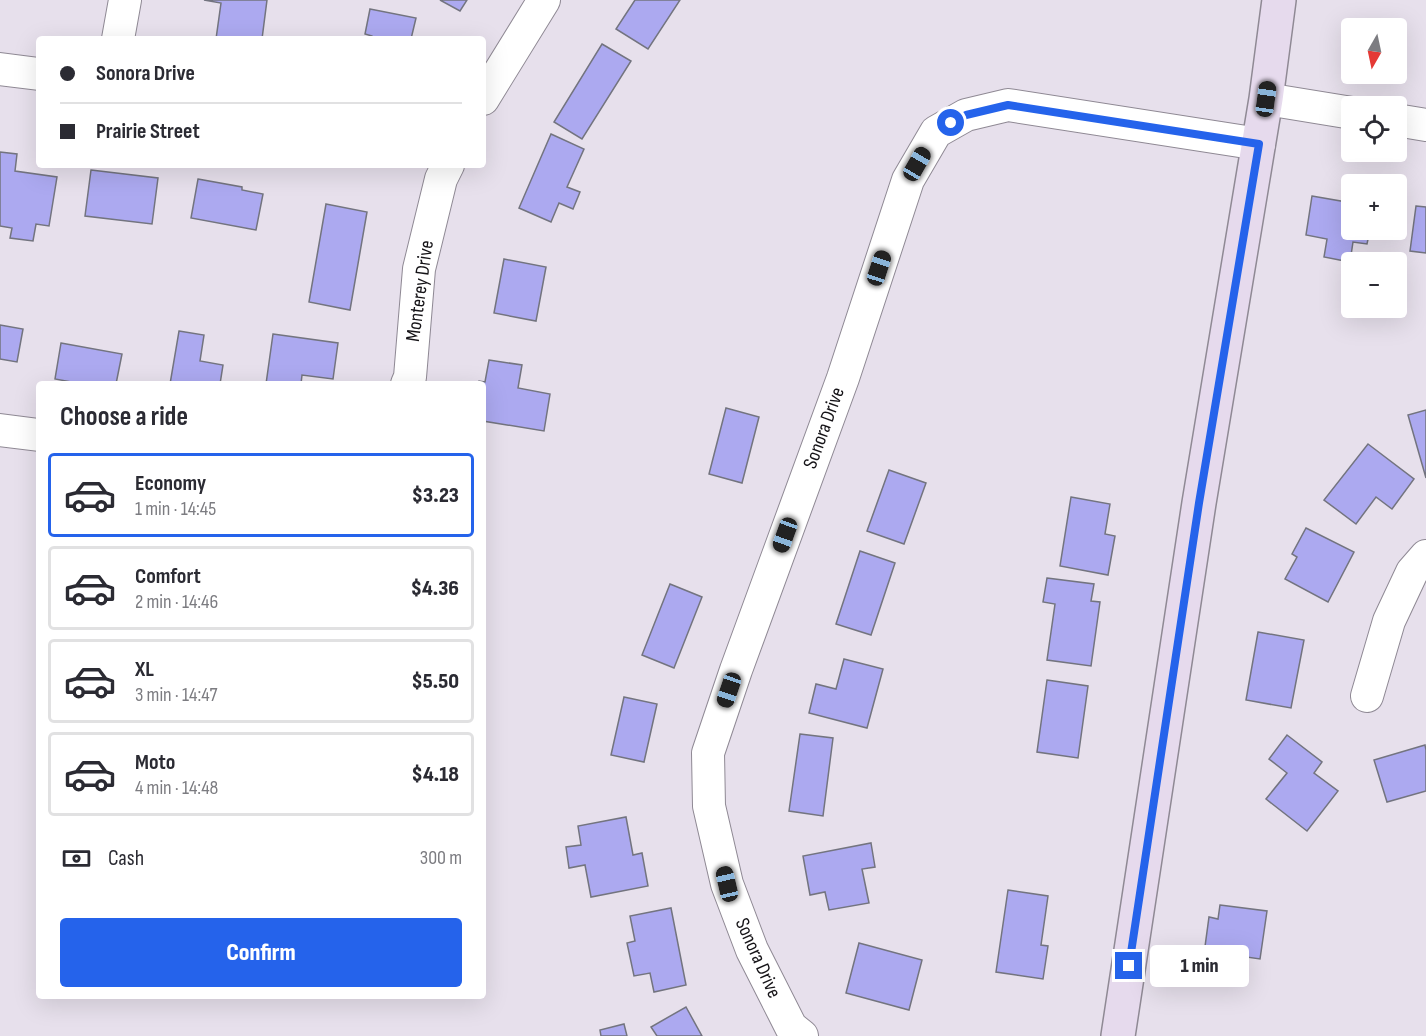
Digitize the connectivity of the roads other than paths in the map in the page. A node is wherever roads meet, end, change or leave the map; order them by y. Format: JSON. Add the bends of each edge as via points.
{"nodes":[{"id":1,"x":125,"y":0,"type":"edge"},
{"id":2,"x":544,"y":0,"type":"edge"},
{"id":3,"x":1280,"y":0,"type":"edge"},
{"id":4,"x":119,"y":36,"type":"edge"},
{"id":5,"x":0,"y":69,"type":"edge"},
{"id":6,"x":36,"y":74,"type":"edge"},
{"id":7,"x":486,"y":94,"type":"edge"},
{"id":8,"x":1266,"y":99,"type":"junction"},
{"id":9,"x":1341,"y":111,"type":"edge"},
{"id":10,"x":1407,"y":122,"type":"edge"},
{"id":11,"x":1426,"y":125,"type":"edge"},
{"id":12,"x":1259,"y":144,"type":"junction"},
{"id":13,"x":446,"y":168,"type":"edge"},
{"id":14,"x":408,"y":381,"type":"edge"},
{"id":15,"x":0,"y":430,"type":"edge"},
{"id":16,"x":36,"y":435,"type":"edge"},
{"id":17,"x":1426,"y":556,"type":"edge"},
{"id":18,"x":1367,"y":696,"type":"dead end"},
{"id":19,"x":802,"y":1036,"type":"edge"},
{"id":20,"x":1118,"y":1036,"type":"edge"}],
"edges":[{"from":1,"to":4,"type":"street"},
{"from":2,"to":7,"type":"street"},
{"from":3,"to":8,"type":"street"},
{"from":5,"to":6,"type":"street"},
{"from":8,"to":9,"type":"street"},
{"from":8,"to":12,"type":"street"},
{"from":10,"to":11,"type":"street"},
{"from":12,"to":19,"type":"street","name":"Sonora Drive","via":[[1008,105],[966,115],[936,132],[908,180],[843,378],[708,753],[709,806],[727,884],[753,950],[791,1027]]},
{"from":12,"to":20,"type":"street","via":[[1199,503]]},
{"from":13,"to":14,"type":"street","name":"Monterey Drive","via":[[419,268]]},
{"from":15,"to":16,"type":"street"},
{"from":17,"to":18,"type":"street","via":[[1412,572],[1389,621]]}]}
